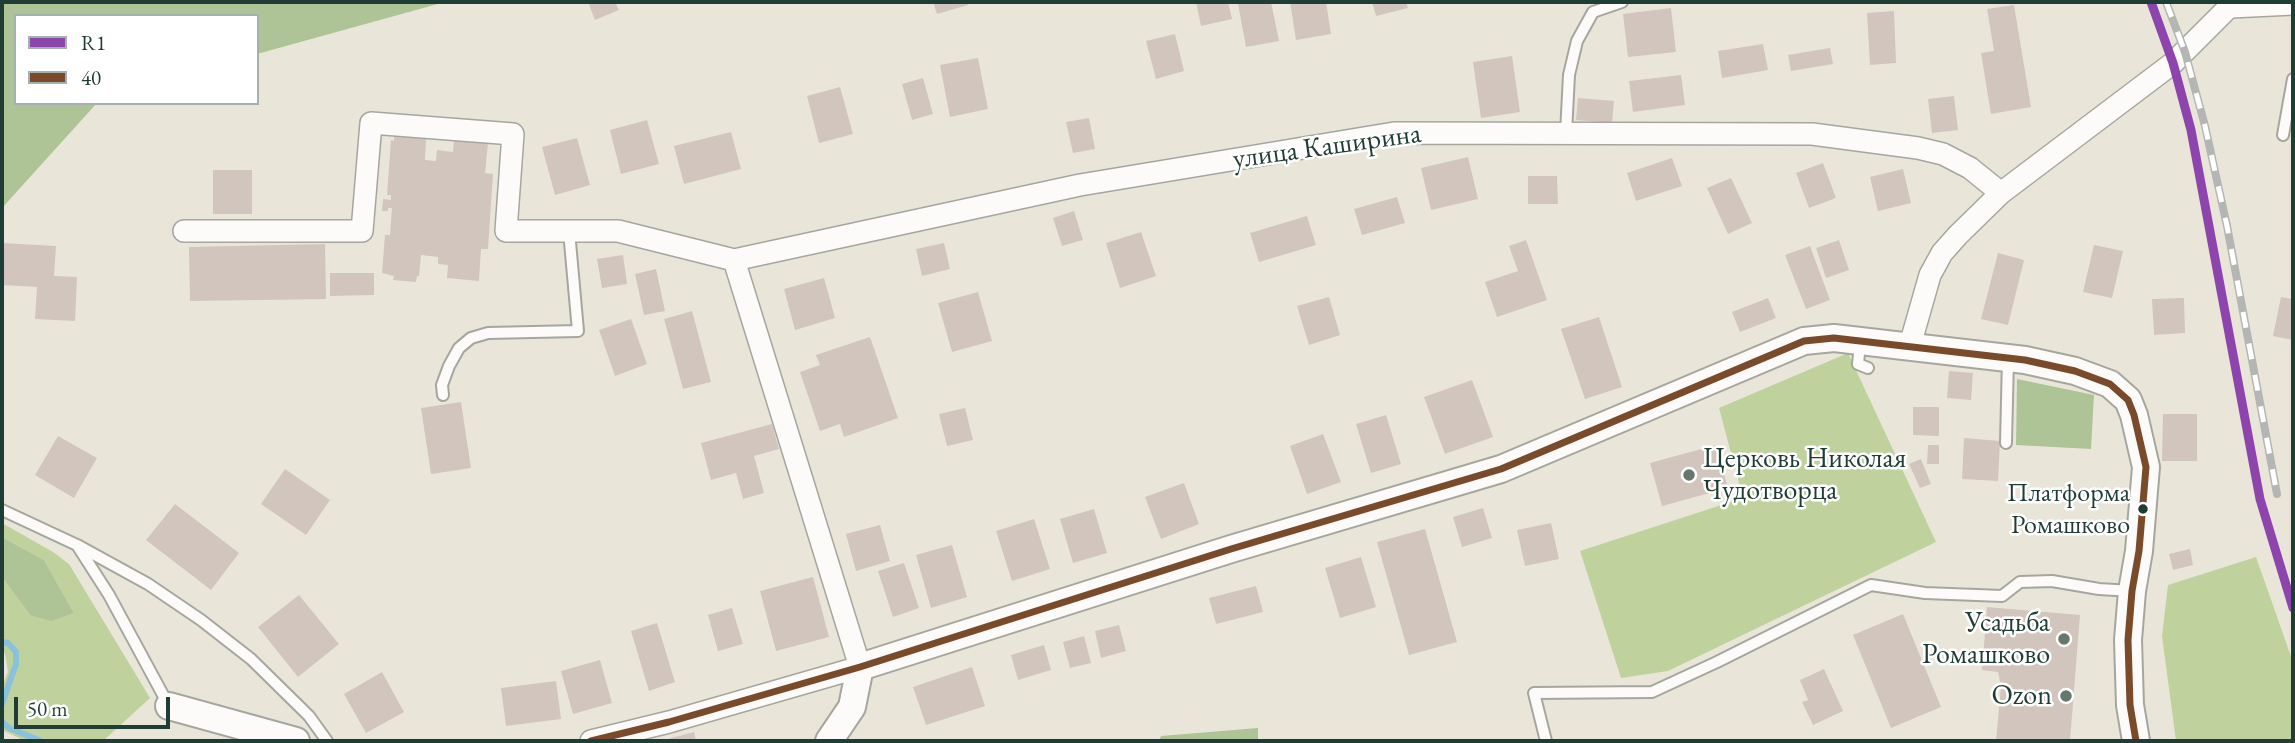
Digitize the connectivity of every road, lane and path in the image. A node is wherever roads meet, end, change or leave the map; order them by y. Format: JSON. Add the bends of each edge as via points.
{"nodes":[{"id":1,"x":1622,"y":2,"type":"edge"},
{"id":2,"x":2233,"y":4,"type":"edge"},
{"id":3,"x":2293,"y":4,"type":"edge"},
{"id":4,"x":2293,"y":79,"type":"edge"},
{"id":5,"x":1566,"y":133,"type":"junction"},
{"id":6,"x":2283,"y":135,"type":"dead end"},
{"id":7,"x":2001,"y":193,"type":"junction"},
{"id":8,"x":184,"y":231,"type":"dead end"},
{"id":9,"x":569,"y":231,"type":"junction"},
{"id":10,"x":734,"y":260,"type":"junction"},
{"id":11,"x":1860,"y":340,"type":"junction"},
{"id":12,"x":1910,"y":345,"type":"junction"},
{"id":13,"x":2008,"y":358,"type":"junction"},
{"id":14,"x":1868,"y":368,"type":"dead end"},
{"id":15,"x":443,"y":395,"type":"dead end"},
{"id":16,"x":2006,"y":443,"type":"dead end"},
{"id":17,"x":2,"y":510,"type":"edge"},
{"id":18,"x":77,"y":545,"type":"junction"},
{"id":19,"x":2132,"y":591,"type":"junction"},
{"id":20,"x":859,"y":667,"type":"junction"},
{"id":21,"x":169,"y":706,"type":"joint"},
{"id":22,"x":296,"y":741,"type":"edge"},
{"id":23,"x":327,"y":741,"type":"edge"},
{"id":24,"x":591,"y":741,"type":"edge"},
{"id":25,"x":830,"y":741,"type":"edge"},
{"id":26,"x":1546,"y":741,"type":"edge"},
{"id":27,"x":2136,"y":741,"type":"edge"}],
"edges":[{"from":1,"to":5,"type":"lane","via":[[1593,12],[1577,41],[1569,75]]},
{"from":2,"to":3,"type":"street"},
{"from":2,"to":7,"type":"street","via":[[2174,63]]},
{"from":4,"to":6,"type":"lane"},
{"from":5,"to":7,"type":"street","name":"улица Каширина","via":[[1812,134],[1918,148],[1970,168]]},
{"from":5,"to":10,"type":"street","name":"улица Каширина","via":[[1394,132],[1080,185]]},
{"from":7,"to":12,"type":"street","via":[[1942,253],[1930,275]]},
{"from":8,"to":9,"type":"street","via":[[362,231],[371,123],[513,134],[506,231]]},
{"from":9,"to":10,"type":"street","via":[[618,231]]},
{"from":9,"to":15,"type":"lane","via":[[578,331],[471,338],[449,366]]},
{"from":10,"to":20,"type":"street"},
{"from":11,"to":12,"type":"street"},
{"from":11,"to":14,"type":"lane","via":[[1858,364]]},
{"from":11,"to":20,"type":"street","via":[[1804,341],[1501,469]]},
{"from":12,"to":13,"type":"street"},
{"from":13,"to":16,"type":"lane"},
{"from":13,"to":19,"type":"street","via":[[2075,371],[2110,384],[2128,400],[2146,467]]},
{"from":17,"to":18,"type":"lane"},
{"from":18,"to":21,"type":"lane"},
{"from":18,"to":23,"type":"lane","via":[[148,584],[251,659],[309,716]]},
{"from":19,"to":26,"type":"lane","via":[[2052,581],[2020,582],[2002,596],[1871,585],[1652,692],[1534,693]]},
{"from":19,"to":27,"type":"street","via":[[2128,640]]},
{"from":20,"to":24,"type":"street"},
{"from":20,"to":25,"type":"street","via":[[852,706]]},
{"from":21,"to":22,"type":"street"}]}
